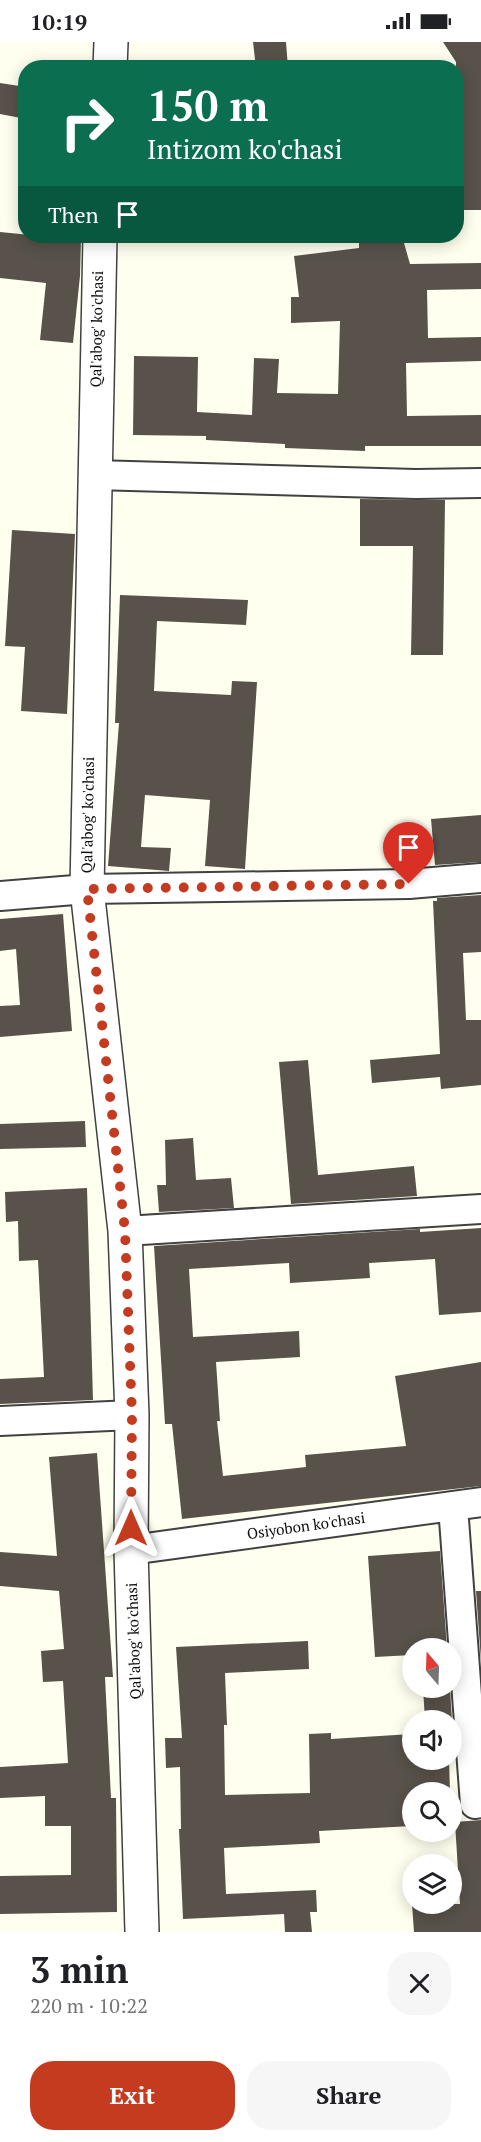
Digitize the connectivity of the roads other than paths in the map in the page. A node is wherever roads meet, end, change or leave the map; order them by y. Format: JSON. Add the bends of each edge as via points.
{"nodes":[{"id":1,"x":111,"y":42,"type":"edge"},
{"id":2,"x":110,"y":60,"type":"edge"},
{"id":3,"x":100,"y":243,"type":"edge"},
{"id":4,"x":94,"y":475,"type":"junction"},
{"id":5,"x":481,"y":483,"type":"edge"},
{"id":6,"x":481,"y":878,"type":"edge"},
{"id":7,"x":87,"y":889,"type":"junction"},
{"id":8,"x":0,"y":896,"type":"edge"},
{"id":9,"x":481,"y":1209,"type":"edge"},
{"id":10,"x":125,"y":1231,"type":"junction"},
{"id":11,"x":132,"y":1415,"type":"junction"},
{"id":12,"x":0,"y":1421,"type":"edge"},
{"id":13,"x":481,"y":1502,"type":"edge"},
{"id":14,"x":453,"y":1506,"type":"junction"},
{"id":15,"x":131,"y":1550,"type":"junction"},
{"id":16,"x":481,"y":1803,"type":"edge"},
{"id":17,"x":142,"y":1932,"type":"edge"}],
"edges":[{"from":1,"to":2,"type":"street"},
{"from":3,"to":4,"type":"street","name":"Qal'abog' ko'chasi"},
{"from":4,"to":5,"type":"street"},
{"from":4,"to":7,"type":"street","name":"Qal'abog' ko'chasi"},
{"from":6,"to":7,"type":"street","via":[[409,884]]},
{"from":7,"to":8,"type":"street"},
{"from":7,"to":10,"type":"street","name":"Qal'abog' ko'chasi"},
{"from":9,"to":10,"type":"street"},
{"from":10,"to":11,"type":"street","name":"Qal'abog' ko'chasi"},
{"from":11,"to":12,"type":"street"},
{"from":11,"to":15,"type":"street","name":"Qal'abog' ko'chasi"},
{"from":13,"to":14,"type":"street","name":"Osiyobon ko'chasi"},
{"from":14,"to":15,"type":"street","name":"Osiyobon ko'chasi"},
{"from":14,"to":16,"type":"street","via":[[475,1804]]},
{"from":15,"to":17,"type":"street","name":"Qal'abog' ko'chasi"}]}
